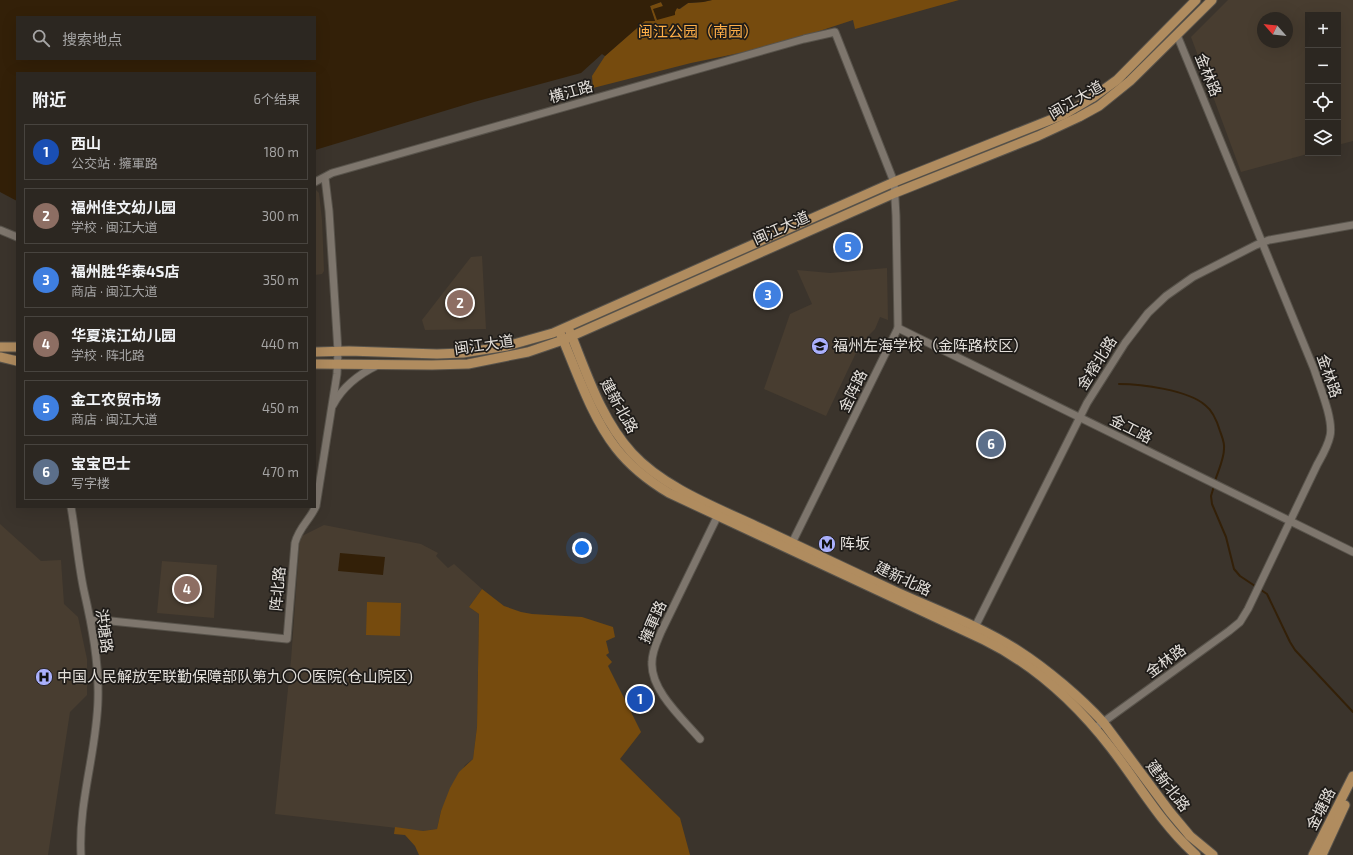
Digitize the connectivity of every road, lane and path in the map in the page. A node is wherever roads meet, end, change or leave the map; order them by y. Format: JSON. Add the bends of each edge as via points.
{"nodes":[{"id":1,"x":1196,"y":0,"type":"edge"},
{"id":2,"x":1212,"y":0,"type":"edge"},
{"id":3,"x":835,"y":32,"type":"joint"},
{"id":4,"x":1177,"y":35,"type":"junction"},
{"id":5,"x":325,"y":178,"type":"junction"},
{"id":6,"x":316,"y":182,"type":"edge"},
{"id":7,"x":894,"y":182,"type":"junction"},
{"id":8,"x":895,"y":193,"type":"junction"},
{"id":9,"x":1353,"y":225,"type":"edge"},
{"id":10,"x":0,"y":230,"type":"edge"},
{"id":11,"x":16,"y":237,"type":"edge"},
{"id":12,"x":1263,"y":242,"type":"junction"},
{"id":13,"x":568,"y":326,"type":"junction"},
{"id":14,"x":898,"y":328,"type":"junction"},
{"id":15,"x":559,"y":330,"type":"junction"},
{"id":16,"x":572,"y":336,"type":"junction"},
{"id":17,"x":563,"y":340,"type":"junction"},
{"id":18,"x":0,"y":347,"type":"edge"},
{"id":19,"x":16,"y":347,"type":"edge"},
{"id":20,"x":338,"y":351,"type":"junction"},
{"id":21,"x":316,"y":352,"type":"edge"},
{"id":22,"x":0,"y":358,"type":"edge"},
{"id":23,"x":0,"y":361,"type":"edge"},
{"id":24,"x":16,"y":361,"type":"edge"},
{"id":25,"x":16,"y":361,"type":"edge"},
{"id":26,"x":316,"y":364,"type":"edge"},
{"id":27,"x":338,"y":364,"type":"junction"},
{"id":28,"x":381,"y":364,"type":"junction"},
{"id":29,"x":331,"y":411,"type":"junction"},
{"id":30,"x":1080,"y":418,"type":"junction"},
{"id":31,"x":316,"y":506,"type":"edge"},
{"id":32,"x":71,"y":508,"type":"edge"},
{"id":33,"x":315,"y":508,"type":"edge"},
{"id":34,"x":719,"y":513,"type":"junction"},
{"id":35,"x":1291,"y":521,"type":"junction"},
{"id":36,"x":792,"y":543,"type":"junction"},
{"id":37,"x":1353,"y":552,"type":"edge"},
{"id":38,"x":91,"y":620,"type":"junction"},
{"id":39,"x":973,"y":631,"type":"junction"},
{"id":40,"x":1103,"y":722,"type":"junction"},
{"id":41,"x":1095,"y":728,"type":"junction"},
{"id":42,"x":700,"y":739,"type":"dead end"},
{"id":43,"x":1353,"y":776,"type":"edge"},
{"id":44,"x":1353,"y":789,"type":"edge"},
{"id":45,"x":81,"y":855,"type":"edge"},
{"id":46,"x":1196,"y":855,"type":"edge"},
{"id":47,"x":1213,"y":855,"type":"edge"},
{"id":48,"x":1313,"y":855,"type":"edge"},
{"id":49,"x":1322,"y":855,"type":"edge"}],
"edges":[{"from":1,"to":7,"type":"main road","name":"闽江大道","via":[[1121,76],[1079,106],[1036,126]]},
{"from":2,"to":4,"type":"main road","name":"闽江大道"},
{"from":3,"to":5,"type":"street","name":"横江路","via":[[332,173]]},
{"from":3,"to":7,"type":"street","name":"金阵路"},
{"from":4,"to":8,"type":"main road","name":"闽江大道","via":[[1120,90],[1088,112],[1038,136]]},
{"from":4,"to":12,"type":"street","name":"金林路"},
{"from":5,"to":6,"type":"street","name":"横江路"},
{"from":5,"to":20,"type":"street","name":"阵北路"},
{"from":7,"to":8,"type":"street","name":"金阵路"},
{"from":7,"to":13,"type":"main road","name":"闽江大道"},
{"from":8,"to":14,"type":"street","name":"金阵路"},
{"from":8,"to":16,"type":"main road","name":"闽江大道"},
{"from":9,"to":12,"type":"street","name":"金榕北路"},
{"from":10,"to":11,"type":"street"},
{"from":12,"to":30,"type":"street","name":"金榕北路","via":[[1193,276],[1156,306],[1125,343]]},
{"from":12,"to":35,"type":"street","name":"金林路","via":[[1314,369],[1331,430],[1328,443]]},
{"from":13,"to":15,"type":"main road","name":"闽江大道"},
{"from":13,"to":16,"type":"main road","name":"建新北路"},
{"from":14,"to":30,"type":"street","name":"金工路"},
{"from":14,"to":36,"type":"street","name":"金阵路"},
{"from":15,"to":17,"type":"main road","name":"建新北路"},
{"from":15,"to":20,"type":"main road","name":"闽江大道","via":[[507,346],[463,354]]},
{"from":16,"to":17,"type":"main road","name":"闽江大道"},
{"from":16,"to":34,"type":"main road","name":"建新北路","via":[[597,400],[623,443],[662,479]]},
{"from":17,"to":28,"type":"main road","name":"闽江大道","via":[[528,352],[468,364]]},
{"from":17,"to":34,"type":"main road","name":"建新北路","via":[[593,409],[615,447],[635,468],[659,487]]},
{"from":18,"to":19,"type":"main road"},
{"from":20,"to":21,"type":"main road","name":"闽江大道"},
{"from":20,"to":27,"type":"street","name":"阵北路"},
{"from":22,"to":24,"type":"main road"},
{"from":23,"to":25,"type":"main road"},
{"from":26,"to":27,"type":"main road","name":"闽江大道"},
{"from":27,"to":28,"type":"main road","name":"闽江大道"},
{"from":27,"to":29,"type":"street","name":"阵北路"},
{"from":28,"to":29,"type":"street","via":[[367,370],[349,384]]},
{"from":29,"to":31,"type":"street","name":"阵北路"},
{"from":30,"to":35,"type":"street","name":"金工路"},
{"from":30,"to":39,"type":"street","name":"金榕北路"},
{"from":32,"to":38,"type":"street","name":"洪塘路"},
{"from":33,"to":38,"type":"street","name":"阵北路","via":[[300,529],[295,543],[287,640]]},
{"from":34,"to":36,"type":"main road","name":"建新北路"},
{"from":34,"to":39,"type":"main road","name":"建新北路"},
{"from":34,"to":42,"type":"street","name":"擁軍路","via":[[661,632],[651,663],[659,690]]},
{"from":35,"to":37,"type":"street","name":"金工路"},
{"from":35,"to":40,"type":"street","name":"金林路","via":[[1246,614],[1236,626]]},
{"from":36,"to":39,"type":"main road","name":"建新北路"},
{"from":38,"to":45,"type":"street","name":"洪塘路","via":[[98,706],[80,830]]},
{"from":39,"to":40,"type":"main road","name":"建新北路","via":[[1020,651],[1051,674]]},
{"from":39,"to":41,"type":"main road","name":"建新北路","via":[[1037,672]]},
{"from":40,"to":41,"type":"street","name":"金林路"},
{"from":40,"to":47,"type":"main road","name":"建新北路","via":[[1175,818],[1190,836]]},
{"from":41,"to":46,"type":"main road","name":"建新北路","via":[[1162,820]]},
{"from":43,"to":48,"type":"main road","name":"金塘路"},
{"from":44,"to":49,"type":"main road","name":"金塘路"}]}
